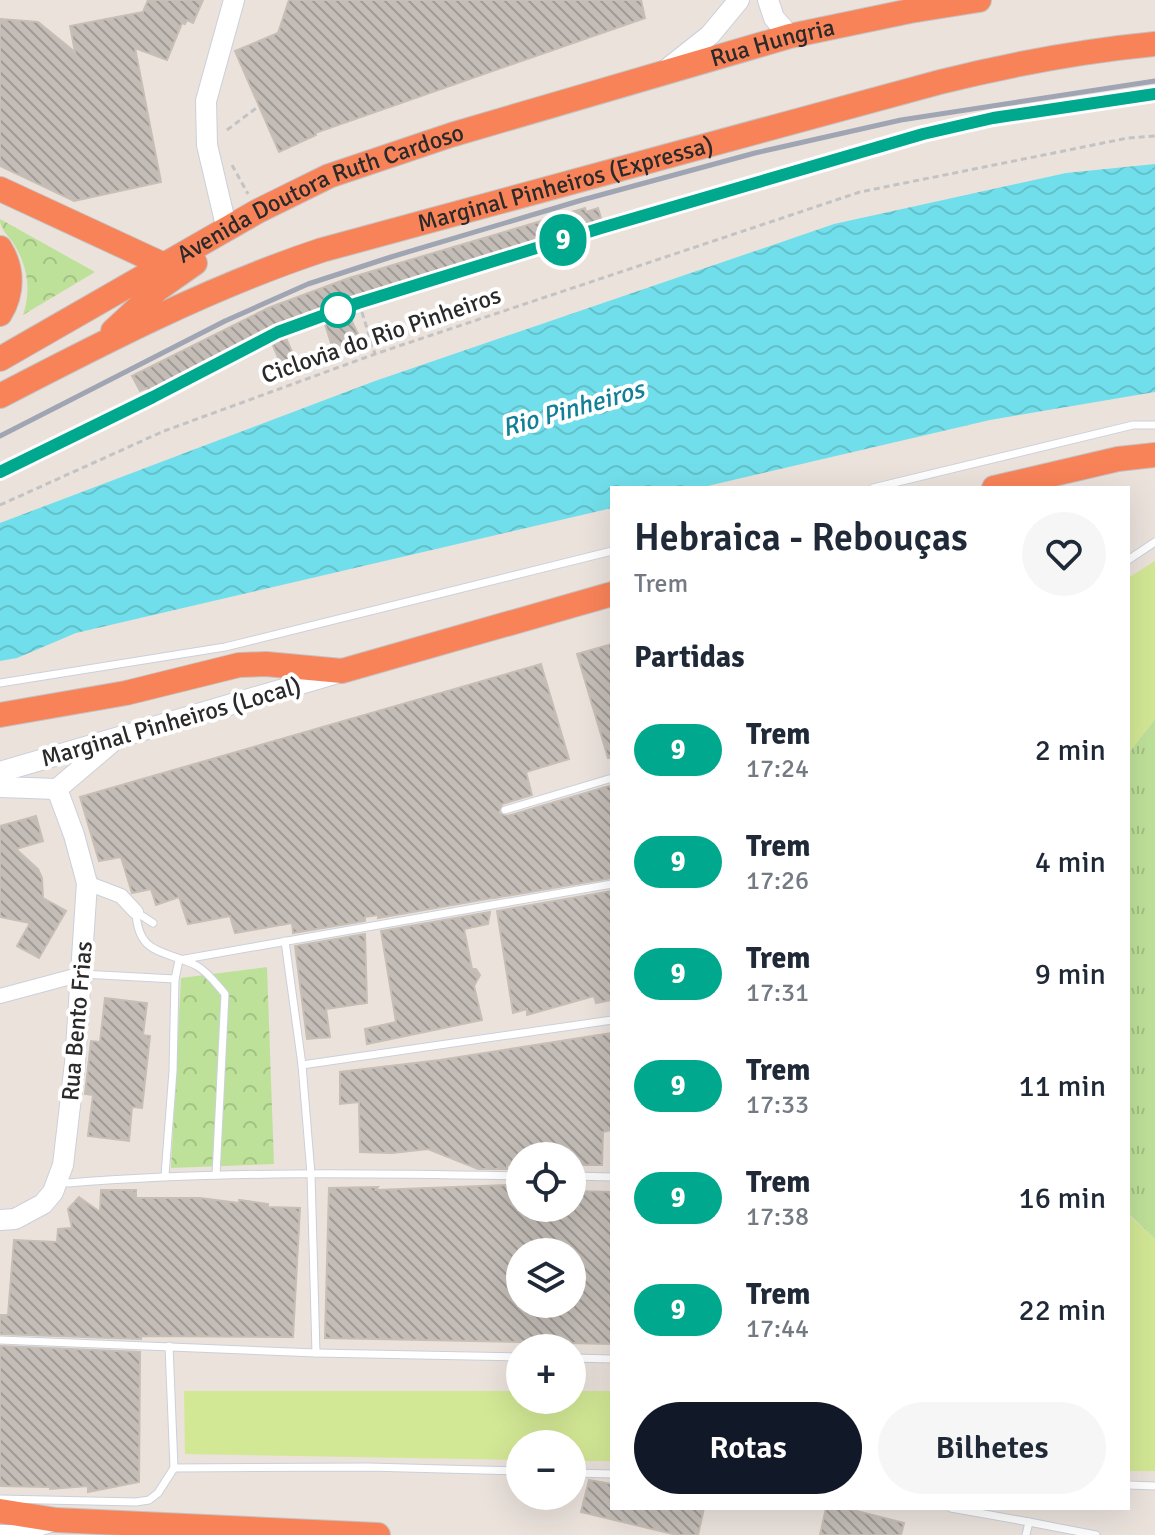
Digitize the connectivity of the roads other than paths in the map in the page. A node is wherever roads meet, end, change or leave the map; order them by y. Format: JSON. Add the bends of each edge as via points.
{"nodes":[{"id":1,"x":234,"y":0,"type":"edge"},
{"id":2,"x":739,"y":0,"type":"edge"},
{"id":3,"x":768,"y":0,"type":"edge"},
{"id":4,"x":979,"y":0,"type":"edge"},
{"id":5,"x":790,"y":36,"type":"junction"},
{"id":6,"x":1155,"y":44,"type":"edge"},
{"id":7,"x":661,"y":73,"type":"junction"},
{"id":8,"x":451,"y":135,"type":"junction"},
{"id":9,"x":0,"y":189,"type":"edge"},
{"id":10,"x":227,"y":230,"type":"junction"},
{"id":11,"x":0,"y":248,"type":"edge"},
{"id":12,"x":164,"y":265,"type":"junction"},
{"id":13,"x":0,"y":314,"type":"edge"},
{"id":14,"x":97,"y":346,"type":"junction"},
{"id":15,"x":0,"y":359,"type":"edge"},
{"id":16,"x":0,"y":396,"type":"edge"},
{"id":17,"x":1155,"y":425,"type":"edge"},
{"id":18,"x":1155,"y":455,"type":"edge"},
{"id":19,"x":881,"y":486,"type":"edge"},
{"id":20,"x":1003,"y":486,"type":"edge"},
{"id":21,"x":1155,"y":542,"type":"edge"},
{"id":22,"x":610,"y":551,"type":"edge"},
{"id":23,"x":1130,"y":559,"type":"edge"},
{"id":24,"x":610,"y":595,"type":"edge"},
{"id":25,"x":342,"y":671,"type":"junction"},
{"id":26,"x":0,"y":683,"type":"edge"},
{"id":27,"x":0,"y":715,"type":"edge"},
{"id":28,"x":117,"y":738,"type":"junction"},
{"id":29,"x":0,"y":772,"type":"edge"},
{"id":30,"x":610,"y":779,"type":"edge"},
{"id":31,"x":0,"y":787,"type":"edge"},
{"id":32,"x":57,"y":789,"type":"junction"},
{"id":33,"x":505,"y":810,"type":"dead end"},
{"id":34,"x":87,"y":883,"type":"junction"},
{"id":35,"x":610,"y":884,"type":"edge"},
{"id":36,"x":136,"y":912,"type":"junction"},
{"id":37,"x":153,"y":923,"type":"dead end"},
{"id":38,"x":285,"y":941,"type":"junction"},
{"id":39,"x":179,"y":960,"type":"junction"},
{"id":40,"x":82,"y":974,"type":"junction"},
{"id":41,"x":175,"y":979,"type":"junction"},
{"id":42,"x":0,"y":996,"type":"edge"},
{"id":43,"x":610,"y":1020,"type":"edge"},
{"id":44,"x":302,"y":1065,"type":"junction"},
{"id":45,"x":311,"y":1174,"type":"junction"},
{"id":46,"x":165,"y":1175,"type":"junction"},
{"id":47,"x":216,"y":1175,"type":"junction"},
{"id":48,"x":506,"y":1176,"type":"edge"},
{"id":49,"x":586,"y":1176,"type":"edge"},
{"id":50,"x":610,"y":1177,"type":"edge"},
{"id":51,"x":68,"y":1183,"type":"dead end"},
{"id":52,"x":0,"y":1220,"type":"edge"},
{"id":53,"x":0,"y":1340,"type":"edge"},
{"id":54,"x":169,"y":1346,"type":"junction"},
{"id":55,"x":316,"y":1353,"type":"junction"},
{"id":56,"x":506,"y":1357,"type":"edge"},
{"id":57,"x":586,"y":1358,"type":"edge"},
{"id":58,"x":610,"y":1359,"type":"edge"},
{"id":59,"x":174,"y":1468,"type":"junction"},
{"id":60,"x":506,"y":1471,"type":"edge"},
{"id":61,"x":586,"y":1473,"type":"edge"},
{"id":62,"x":610,"y":1474,"type":"edge"},
{"id":63,"x":1130,"y":1485,"type":"edge"},
{"id":64,"x":1155,"y":1486,"type":"edge"},
{"id":65,"x":0,"y":1499,"type":"edge"},
{"id":66,"x":962,"y":1510,"type":"edge"},
{"id":67,"x":0,"y":1511,"type":"edge"},
{"id":68,"x":56,"y":1520,"type":"junction"},
{"id":69,"x":1029,"y":1522,"type":"junction"},
{"id":70,"x":0,"y":1535,"type":"edge"},
{"id":71,"x":378,"y":1535,"type":"edge"},
{"id":72,"x":1026,"y":1535,"type":"edge"},
{"id":73,"x":1096,"y":1535,"type":"edge"}],
"edges":[{"from":1,"to":10,"type":"main road","via":[[206,101],[207,145]]},
{"from":2,"to":7,"type":"main road","via":[[710,35]]},
{"from":3,"to":5,"type":"main road","via":[[774,18]]},
{"from":4,"to":5,"type":"highway","name":"Rua Hungria"},
{"from":5,"to":7,"type":"highway","name":"Rua Hungria"},
{"from":6,"to":14,"type":"highway","name":"Marginal Pinheiros (Expressa)","via":[[1024,61],[380,233],[275,266]]},
{"from":7,"to":8,"type":"highway","name":"Avenida Doutora Ruth Cardoso"},
{"from":8,"to":10,"type":"highway","name":"Avenida Doutora Ruth Cardoso","via":[[329,176]]},
{"from":8,"to":14,"type":"highway","via":[[206,255],[158,289]]},
{"from":9,"to":12,"type":"highway"},
{"from":10,"to":12,"type":"highway","name":"Avenida Doutora Ruth Cardoso"},
{"from":11,"to":13,"type":"highway","via":[[8,261],[10,283]]},
{"from":12,"to":15,"type":"highway","name":"Avenida Doutora Ruth Cardoso"},
{"from":14,"to":16,"type":"highway","name":"Marginal Pinheiros (Expressa)"},
{"from":17,"to":19,"type":"lane","via":[[1133,425]]},
{"from":18,"to":20,"type":"highway"},
{"from":21,"to":23,"type":"lane"},
{"from":22,"to":26,"type":"lane","via":[[225,647]]},
{"from":24,"to":25,"type":"highway"},
{"from":25,"to":27,"type":"highway","via":[[239,665],[126,693]]},
{"from":25,"to":28,"type":"main road","name":"Marginal Pinheiros (Local)"},
{"from":28,"to":29,"type":"main road","name":"Marginal Pinheiros (Local)"},
{"from":28,"to":32,"type":"main road"},
{"from":30,"to":33,"type":"lane"},
{"from":31,"to":32,"type":"main road"},
{"from":32,"to":34,"type":"main road","name":"Rua Bento Frias"},
{"from":34,"to":36,"type":"street","via":[[121,896]]},
{"from":34,"to":40,"type":"main road","name":"Rua Bento Frias"},
{"from":35,"to":38,"type":"lane"},
{"from":36,"to":37,"type":"lane"},
{"from":36,"to":39,"type":"lane","via":[[140,936]]},
{"from":38,"to":39,"type":"lane"},
{"from":38,"to":44,"type":"lane"},
{"from":39,"to":41,"type":"lane"},
{"from":39,"to":47,"type":"lane","via":[[199,967],[225,994]]},
{"from":40,"to":41,"type":"lane"},
{"from":40,"to":42,"type":"street"},
{"from":40,"to":52,"type":"main road","name":"Rua Bento Frias","via":[[60,1178],[43,1204],[15,1219]]},
{"from":41,"to":46,"type":"lane"},
{"from":43,"to":44,"type":"lane"},
{"from":44,"to":45,"type":"lane"},
{"from":45,"to":47,"type":"lane"},
{"from":45,"to":48,"type":"lane"},
{"from":45,"to":55,"type":"lane"},
{"from":46,"to":47,"type":"lane"},
{"from":46,"to":51,"type":"lane"},
{"from":49,"to":50,"type":"lane"},
{"from":53,"to":54,"type":"lane"},
{"from":54,"to":55,"type":"lane"},
{"from":54,"to":59,"type":"lane"},
{"from":55,"to":56,"type":"lane"},
{"from":57,"to":58,"type":"lane"},
{"from":59,"to":60,"type":"lane"},
{"from":59,"to":65,"type":"lane","via":[[149,1500]]},
{"from":61,"to":62,"type":"lane"},
{"from":63,"to":64,"type":"lane"},
{"from":66,"to":69,"type":"lane"},
{"from":67,"to":68,"type":"highway"},
{"from":68,"to":70,"type":"main road"},
{"from":68,"to":71,"type":"highway"},
{"from":69,"to":72,"type":"lane"},
{"from":69,"to":73,"type":"lane"}]}
